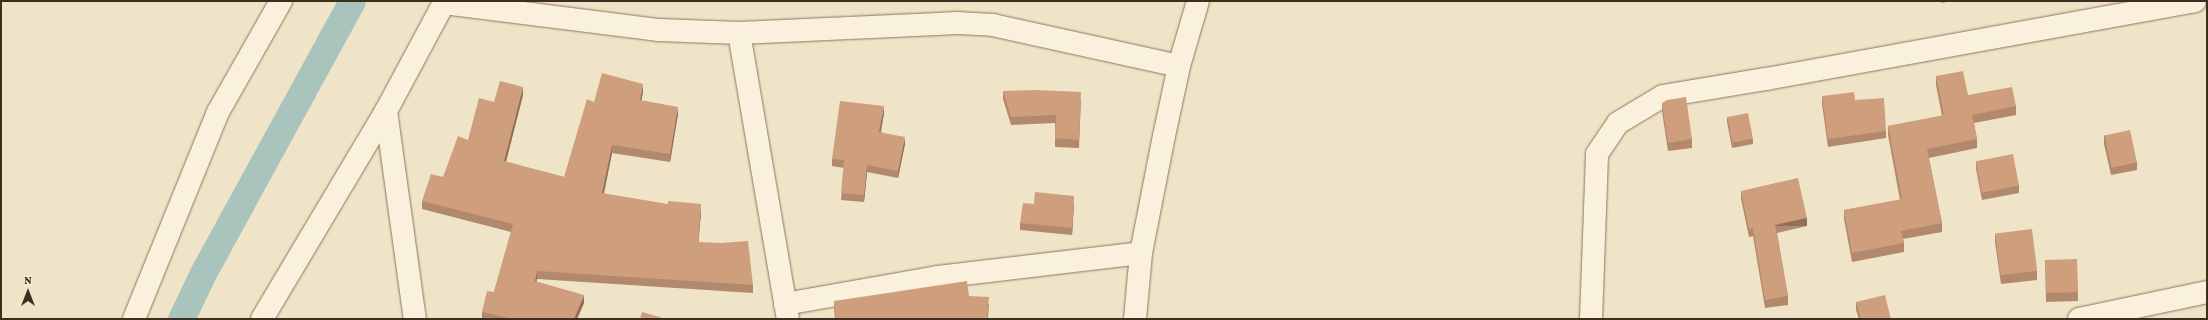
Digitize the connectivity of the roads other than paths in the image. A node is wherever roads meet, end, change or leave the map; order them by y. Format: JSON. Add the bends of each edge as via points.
{"nodes":[{"id":1,"x":281,"y":1,"type":"edge"},
{"id":2,"x":1198,"y":1,"type":"edge"},
{"id":3,"x":2195,"y":1,"type":"edge"},
{"id":4,"x":444,"y":2,"type":"edge"},
{"id":5,"x":739,"y":33,"type":"junction"},
{"id":6,"x":1179,"y":66,"type":"junction"},
{"id":7,"x":386,"y":111,"type":"junction"},
{"id":8,"x":1141,"y":253,"type":"junction"},
{"id":9,"x":2207,"y":292,"type":"edge"},
{"id":10,"x":786,"y":311,"type":"edge"},
{"id":11,"x":134,"y":319,"type":"edge"},
{"id":12,"x":262,"y":319,"type":"edge"},
{"id":13,"x":415,"y":319,"type":"edge"},
{"id":14,"x":1135,"y":319,"type":"edge"},
{"id":15,"x":1590,"y":319,"type":"edge"},
{"id":16,"x":2079,"y":319,"type":"edge"}],
"edges":[{"from":1,"to":11,"type":"street","via":[[218,112]]},
{"from":2,"to":6,"type":"street"},
{"from":3,"to":15,"type":"street","via":[[1663,96],[1618,123],[1597,154]]},
{"from":4,"to":5,"type":"street","via":[[660,30]]},
{"from":4,"to":7,"type":"street"},
{"from":5,"to":6,"type":"street","via":[[929,24],[993,25]]},
{"from":5,"to":10,"type":"street"},
{"from":6,"to":8,"type":"street"},
{"from":7,"to":12,"type":"street"},
{"from":7,"to":13,"type":"street"},
{"from":8,"to":10,"type":"street","via":[[938,277]]},
{"from":8,"to":14,"type":"street"},
{"from":9,"to":16,"type":"street"}]}
